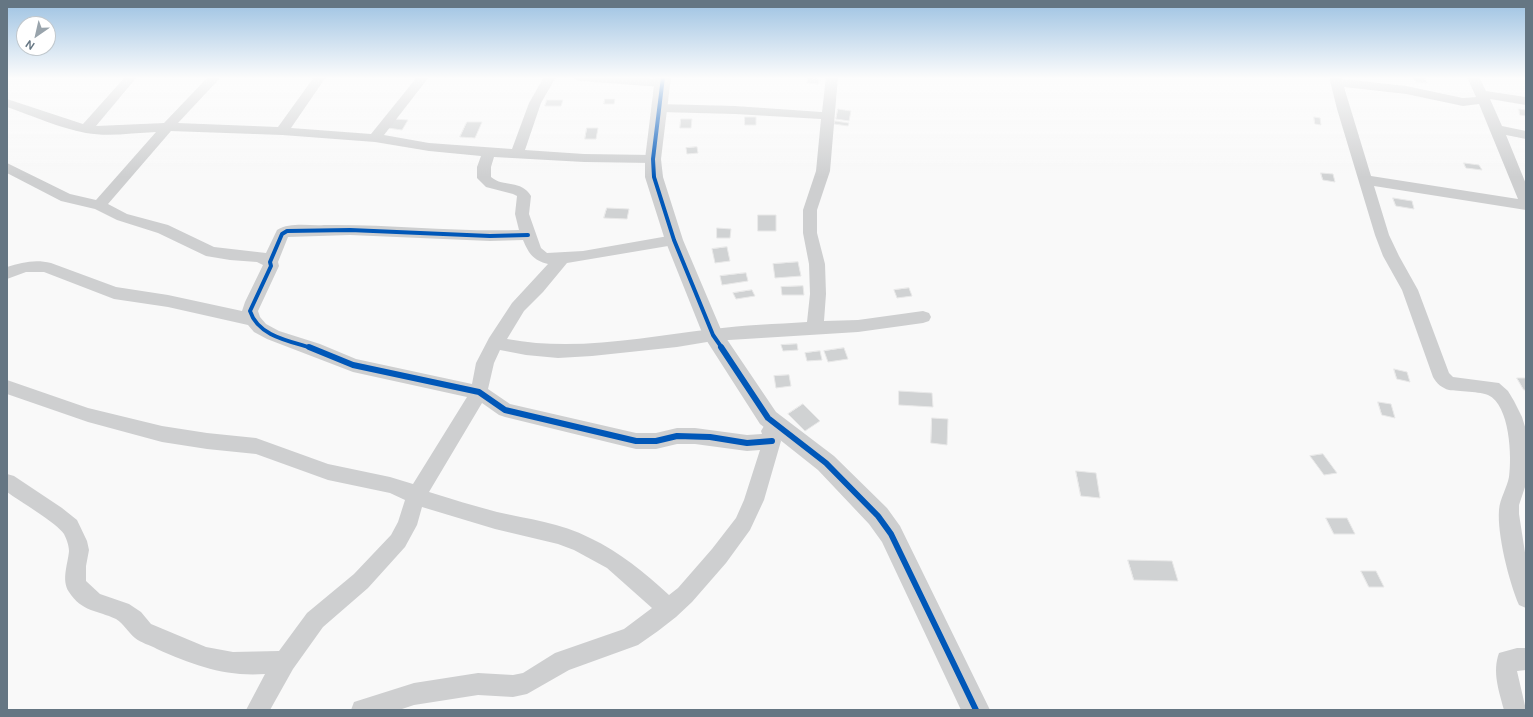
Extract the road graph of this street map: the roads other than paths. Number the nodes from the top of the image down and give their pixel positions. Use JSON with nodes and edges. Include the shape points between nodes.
{"nodes":[{"id":1,"x":28,"y":110,"type":"edge"},
{"id":2,"x":102,"y":110,"type":"edge"},
{"id":3,"x":183,"y":110,"type":"edge"},
{"id":4,"x":296,"y":110,"type":"edge"},
{"id":5,"x":397,"y":110,"type":"edge"},
{"id":6,"x":532,"y":110,"type":"edge"},
{"id":7,"x":660,"y":110,"type":"edge"},
{"id":8,"x":742,"y":110,"type":"edge"},
{"id":9,"x":829,"y":110,"type":"edge"},
{"id":10,"x":1345,"y":110,"type":"edge"},
{"id":11,"x":1474,"y":110,"type":"edge"},
{"id":12,"x":1488,"y":110,"type":"edge"},
{"id":13,"x":828,"y":116,"type":"junction"},
{"id":14,"x":1496,"y":126,"type":"junction"},
{"id":15,"x":167,"y":127,"type":"junction"},
{"id":16,"x":86,"y":129,"type":"junction"},
{"id":17,"x":282,"y":131,"type":"junction"},
{"id":18,"x":1526,"y":135,"type":"edge"},
{"id":19,"x":375,"y":138,"type":"junction"},
{"id":20,"x":489,"y":152,"type":"junction"},
{"id":21,"x":517,"y":154,"type":"junction"},
{"id":22,"x":653,"y":159,"type":"junction"},
{"id":23,"x":7,"y":167,"type":"edge"},
{"id":24,"x":1365,"y":180,"type":"junction"},
{"id":25,"x":110,"y":192,"type":"junction"},
{"id":26,"x":1526,"y":204,"type":"edge"},
{"id":27,"x":99,"y":206,"type":"junction"},
{"id":28,"x":114,"y":214,"type":"junction"},
{"id":29,"x":528,"y":235,"type":"junction"},
{"id":30,"x":674,"y":240,"type":"junction"},
{"id":31,"x":562,"y":258,"type":"junction"},
{"id":32,"x":270,"y":262,"type":"junction"},
{"id":33,"x":7,"y":273,"type":"edge"},
{"id":34,"x":923,"y":317,"type":"dead end"},
{"id":35,"x":253,"y":320,"type":"junction"},
{"id":36,"x":815,"y":328,"type":"junction"},
{"id":37,"x":713,"y":335,"type":"junction"},
{"id":38,"x":495,"y":344,"type":"junction"},
{"id":39,"x":7,"y":387,"type":"edge"},
{"id":40,"x":479,"y":392,"type":"junction"},
{"id":41,"x":770,"y":429,"type":"junction"},
{"id":42,"x":7,"y":482,"type":"edge"},
{"id":43,"x":416,"y":497,"type":"junction"},
{"id":44,"x":1526,"y":598,"type":"edge"},
{"id":45,"x":669,"y":610,"type":"junction"},
{"id":46,"x":1526,"y":659,"type":"edge"},
{"id":47,"x":285,"y":661,"type":"junction"},
{"id":48,"x":257,"y":710,"type":"edge"},
{"id":49,"x":362,"y":710,"type":"edge"},
{"id":50,"x":976,"y":710,"type":"edge"},
{"id":51,"x":1514,"y":710,"type":"edge"}],
"edges":[{"from":1,"to":16,"type":"street"},
{"from":2,"to":16,"type":"street"},
{"from":3,"to":15,"type":"street"},
{"from":4,"to":17,"type":"street"},
{"from":5,"to":19,"type":"street"},
{"from":6,"to":21,"type":"street"},
{"from":7,"to":22,"type":"street"},
{"from":8,"to":13,"type":"street"},
{"from":9,"to":13,"type":"street"},
{"from":10,"to":24,"type":"street"},
{"from":11,"to":14,"type":"street"},
{"from":12,"to":14,"type":"street"},
{"from":13,"to":36,"type":"street","via":[[823,171],[810,210],[810,233],[817,264]]},
{"from":14,"to":18,"type":"street"},
{"from":14,"to":26,"type":"street"},
{"from":15,"to":16,"type":"street"},
{"from":15,"to":17,"type":"street"},
{"from":15,"to":25,"type":"street"},
{"from":17,"to":19,"type":"street"},
{"from":19,"to":20,"type":"street","via":[[429,147]]},
{"from":20,"to":21,"type":"street"},
{"from":20,"to":29,"type":"street","via":[[484,167],[484,178],[491,184],[522,192],[522,214]]},
{"from":21,"to":22,"type":"street"},
{"from":22,"to":30,"type":"street","via":[[656,188]]},
{"from":23,"to":27,"type":"street","via":[[66,198]]},
{"from":24,"to":26,"type":"street"},
{"from":24,"to":44,"type":"street","via":[[1382,235],[1413,297],[1442,377],[1449,383],[1493,388],[1509,406],[1516,420],[1518,478],[1509,513],[1514,554]]},
{"from":25,"to":27,"type":"street"},
{"from":25,"to":28,"type":"street"},
{"from":27,"to":28,"type":"street"},
{"from":28,"to":32,"type":"street","via":[[163,229],[211,252],[260,257]]},
{"from":29,"to":31,"type":"street","via":[[535,251],[542,257]]},
{"from":29,"to":32,"type":"street","via":[[293,229],[282,234]]},
{"from":30,"to":31,"type":"street","via":[[607,253]]},
{"from":30,"to":37,"type":"street"},
{"from":31,"to":38,"type":"street","via":[[518,307]]},
{"from":32,"to":35,"type":"street","via":[[271,266],[250,311]]},
{"from":33,"to":35,"type":"street","via":[[37,265],[114,293],[168,301]]},
{"from":34,"to":36,"type":"street","via":[[858,326]]},
{"from":35,"to":40,"type":"street","via":[[260,328],[274,335],[353,365]]},
{"from":36,"to":37,"type":"street"},
{"from":37,"to":38,"type":"street","via":[[592,350],[552,350]]},
{"from":37,"to":41,"type":"street"},
{"from":38,"to":40,"type":"street","via":[[485,362]]},
{"from":39,"to":43,"type":"street","via":[[88,415],[162,434],[256,446],[328,472],[390,485],[408,491]]},
{"from":40,"to":41,"type":"street","via":[[505,410],[636,441],[695,436],[747,443]]},
{"from":40,"to":43,"type":"street"},
{"from":41,"to":45,"type":"street","via":[[754,500],[742,524],[719,556]]},
{"from":41,"to":50,"type":"street","via":[[826,463],[878,516],[891,534]]},
{"from":42,"to":47,"type":"street","via":[[70,526],[79,550],[76,585],[94,602],[122,611],[143,630],[206,658],[233,664]]},
{"from":43,"to":45,"type":"street","via":[[574,540],[594,549],[619,566]]},
{"from":43,"to":47,"type":"street","via":[[407,525],[398,541],[361,581],[315,620]]},
{"from":45,"to":49,"type":"street","via":[[630,637],[563,661],[527,683],[513,686],[478,684],[414,694]]},
{"from":46,"to":51,"type":"street","via":[[1507,661],[1506,671]]},
{"from":47,"to":48,"type":"street"}]}
